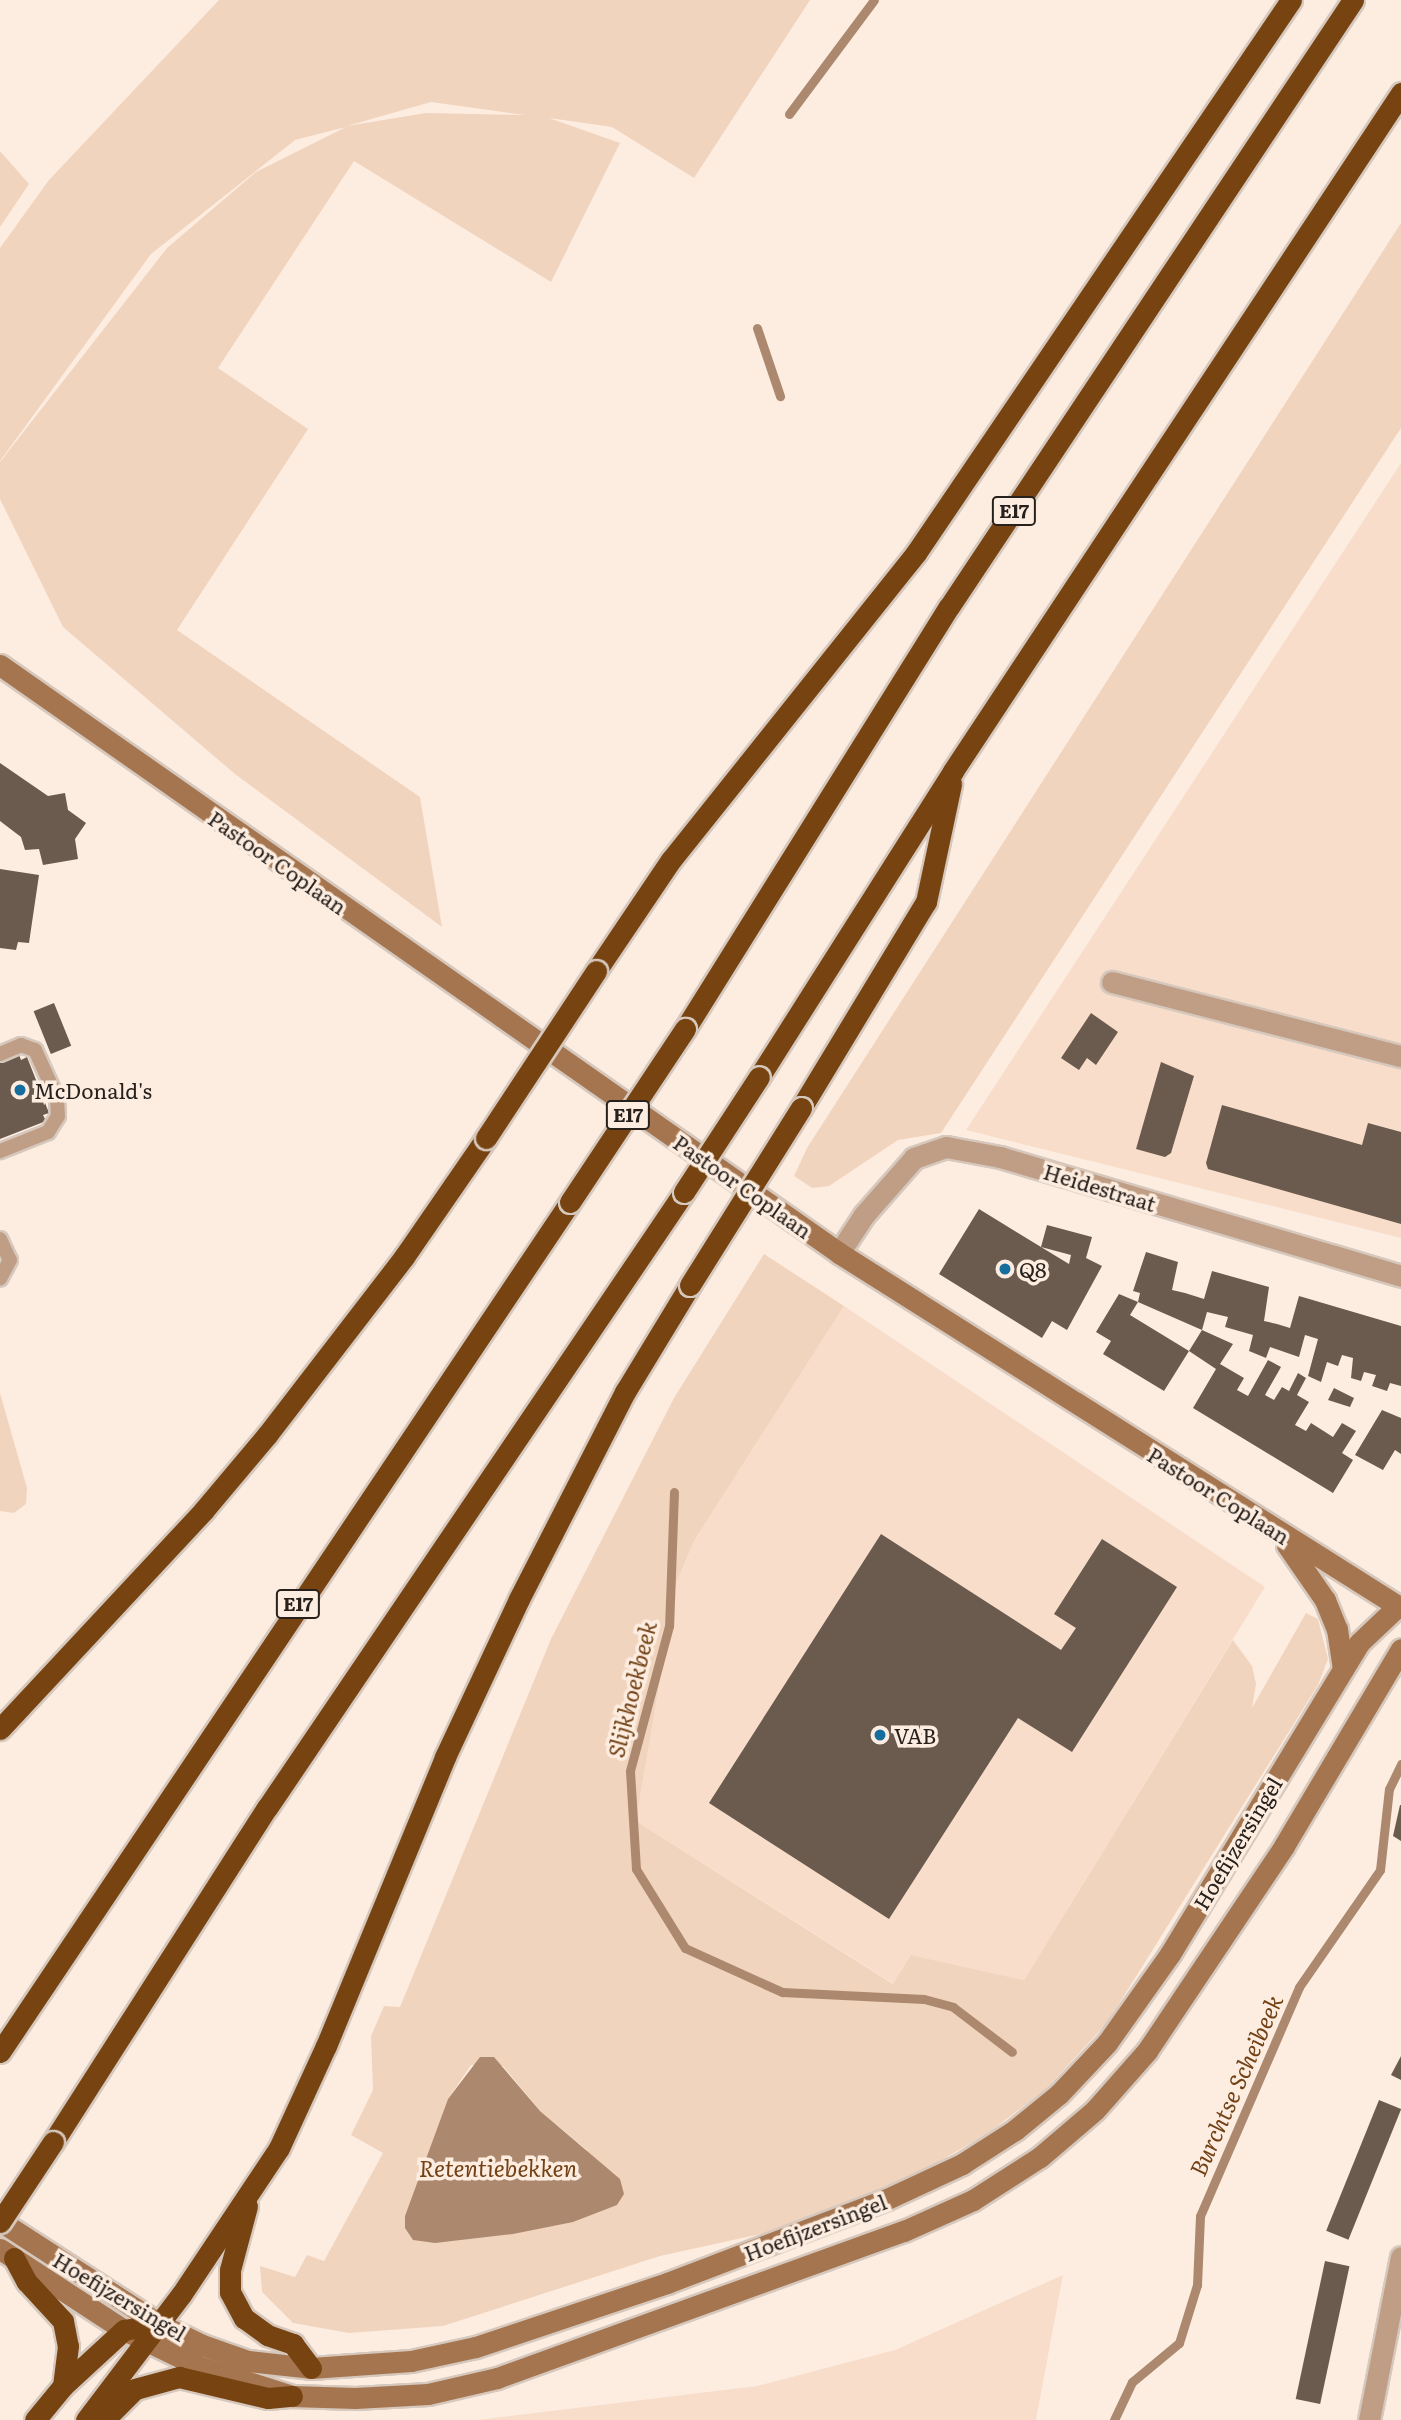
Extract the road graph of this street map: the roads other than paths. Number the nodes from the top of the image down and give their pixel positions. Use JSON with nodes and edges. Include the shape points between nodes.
{"nodes":[{"id":1,"x":1291,"y":0,"type":"edge"},
{"id":2,"x":1353,"y":0,"type":"edge"},
{"id":3,"x":1401,"y":93,"type":"edge"},
{"id":4,"x":0,"y":665,"type":"edge"},
{"id":5,"x":953,"y":771,"type":"junction"},
{"id":6,"x":1112,"y":982,"type":"dead end"},
{"id":7,"x":0,"y":1054,"type":"edge"},
{"id":8,"x":1401,"y":1056,"type":"edge"},
{"id":9,"x":0,"y":1151,"type":"edge"},
{"id":10,"x":0,"y":1240,"type":"edge"},
{"id":11,"x":839,"y":1253,"type":"junction"},
{"id":12,"x":1401,"y":1276,"type":"edge"},
{"id":13,"x":0,"y":1279,"type":"edge"},
{"id":14,"x":1271,"y":1528,"type":"junction"},
{"id":15,"x":1400,"y":1607,"type":"edge"},
{"id":16,"x":1401,"y":1649,"type":"edge"},
{"id":17,"x":1343,"y":1669,"type":"junction"},
{"id":18,"x":0,"y":1729,"type":"edge"},
{"id":19,"x":0,"y":2052,"type":"edge"},
{"id":20,"x":252,"y":2188,"type":"junction"},
{"id":21,"x":0,"y":2222,"type":"edge"},
{"id":22,"x":7,"y":2253,"type":"edge"},
{"id":23,"x":1401,"y":2256,"type":"edge"},
{"id":24,"x":124,"y":2330,"type":"junction"},
{"id":25,"x":153,"y":2332,"type":"junction"},
{"id":26,"x":311,"y":2368,"type":"junction"},
{"id":27,"x":64,"y":2386,"type":"junction"},
{"id":28,"x":292,"y":2396,"type":"junction"},
{"id":29,"x":35,"y":2420,"type":"edge"},
{"id":30,"x":86,"y":2420,"type":"edge"},
{"id":31,"x":104,"y":2420,"type":"edge"},
{"id":32,"x":1369,"y":2420,"type":"edge"}],
"edges":[{"from":1,"to":18,"type":"highway","bridge":true,"via":[[916,553],[671,860],[404,1257],[204,1510]]},
{"from":2,"to":19,"type":"highway","number":"E17","bridge":true,"via":[[949,607],[685,1029]]},
{"from":3,"to":5,"type":"highway"},
{"from":4,"to":11,"type":"street","name":"Pastoor Coplaan"},
{"from":5,"to":20,"type":"highway","bridge":true,"via":[[926,902],[625,1392],[444,1756],[326,2046],[279,2148]]},
{"from":5,"to":21,"type":"highway","bridge":true,"via":[[644,1255],[267,1808]]},
{"from":6,"to":8,"type":"street"},
{"from":7,"to":9,"type":"lane","via":[[21,1045],[35,1050],[57,1098],[58,1116],[48,1132]]},
{"from":10,"to":13,"type":"lane","via":[[10,1260]]},
{"from":11,"to":12,"type":"street","name":"Heidestraat","via":[[864,1215],[915,1158],[946,1147],[999,1157]]},
{"from":11,"to":14,"type":"street","name":"Pastoor Coplaan"},
{"from":14,"to":15,"type":"street","name":"Pastoor Coplaan"},
{"from":14,"to":17,"type":"street","via":[[1299,1558],[1325,1600],[1337,1629]]},
{"from":15,"to":17,"type":"street","name":"Hoefijzersingel","via":[[1359,1643]]},
{"from":16,"to":28,"type":"street","name":"Hoefijzersingel","via":[[1202,1974],[1147,2051],[1095,2110],[1040,2157],[973,2200],[904,2231],[497,2378],[428,2394]]},
{"from":17,"to":26,"type":"street","name":"Hoefijzersingel","via":[[1170,1954],[1107,2043],[1059,2094],[1015,2130],[962,2164],[887,2199],[557,2323],[411,2361]]},
{"from":20,"to":25,"type":"highway"},
{"from":20,"to":26,"type":"highway","via":[[232,2260],[230,2292],[244,2318],[267,2335],[293,2344]]},
{"from":21,"to":25,"type":"street","name":"Hoefijzersingel"},
{"from":22,"to":24,"type":"street","name":"Hoefijzersingel"},
{"from":22,"to":27,"type":"highway","via":[[62,2321],[68,2346]]},
{"from":23,"to":32,"type":"street"},
{"from":24,"to":25,"type":"highway"},
{"from":24,"to":27,"type":"highway"},
{"from":25,"to":26,"type":"street","name":"Hoefijzersingel","via":[[248,2361]]},
{"from":25,"to":28,"type":"street","name":"Hoefijzersingel","via":[[240,2382]]},
{"from":25,"to":30,"type":"highway"},
{"from":27,"to":29,"type":"highway"},
{"from":28,"to":31,"type":"highway","via":[[268,2398],[179,2377],[135,2389]]}]}
